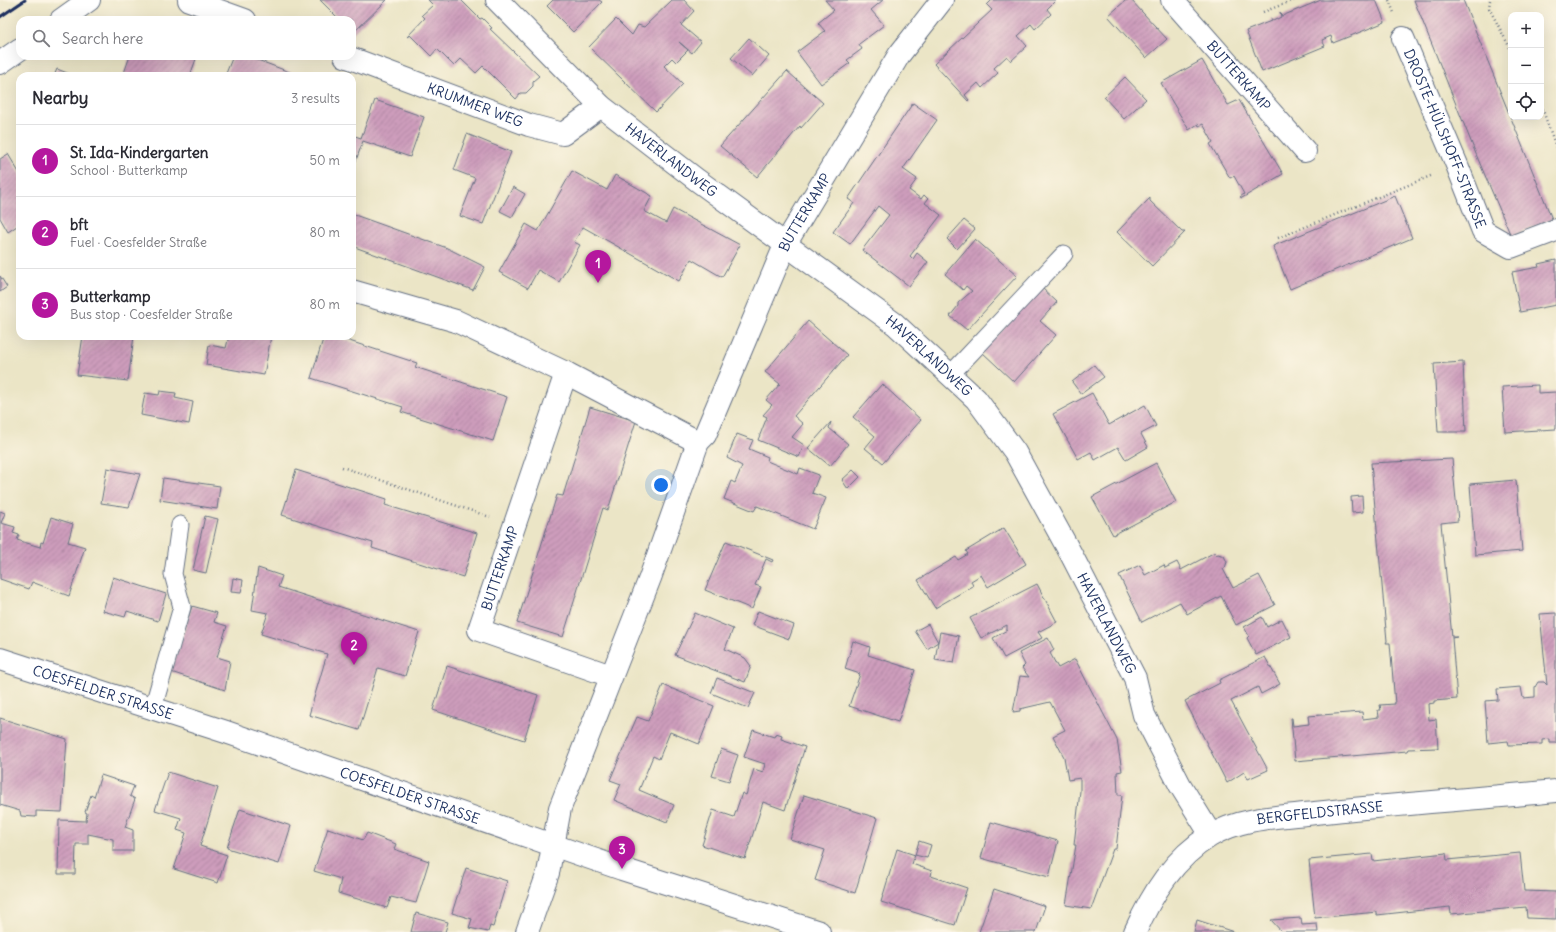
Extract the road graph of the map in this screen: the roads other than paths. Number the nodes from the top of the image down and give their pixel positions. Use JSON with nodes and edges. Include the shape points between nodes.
{"nodes":[{"id":1,"x":89,"y":0,"type":"edge"},
{"id":2,"x":189,"y":0,"type":"edge"},
{"id":3,"x":497,"y":0,"type":"edge"},
{"id":4,"x":942,"y":0,"type":"edge"},
{"id":5,"x":1172,"y":0,"type":"edge"},
{"id":6,"x":67,"y":16,"type":"edge"},
{"id":7,"x":234,"y":16,"type":"edge"},
{"id":8,"x":1403,"y":38,"type":"dead end"},
{"id":9,"x":16,"y":52,"type":"edge"},
{"id":10,"x":356,"y":60,"type":"edge"},
{"id":11,"x":0,"y":63,"type":"edge"},
{"id":12,"x":601,"y":106,"type":"junction"},
{"id":13,"x":1305,"y":152,"type":"dead end"},
{"id":14,"x":1556,"y":230,"type":"edge"},
{"id":15,"x":786,"y":243,"type":"junction"},
{"id":16,"x":1064,"y":254,"type":"dead end"},
{"id":17,"x":356,"y":292,"type":"edge"},
{"id":18,"x":566,"y":372,"type":"junction"},
{"id":19,"x":950,"y":375,"type":"junction"},
{"id":20,"x":698,"y":442,"type":"junction"},
{"id":21,"x":180,"y":525,"type":"dead end"},
{"id":22,"x":0,"y":659,"type":"edge"},
{"id":23,"x":612,"y":676,"type":"junction"},
{"id":24,"x":153,"y":708,"type":"junction"},
{"id":25,"x":1556,"y":791,"type":"edge"},
{"id":26,"x":1211,"y":835,"type":"junction"},
{"id":27,"x":553,"y":844,"type":"junction"},
{"id":28,"x":778,"y":926,"type":"edge"},
{"id":29,"x":527,"y":932,"type":"edge"},
{"id":30,"x":819,"y":932,"type":"edge"},
{"id":31,"x":1135,"y":932,"type":"edge"}],
"edges":[{"from":1,"to":6,"type":"street"},
{"from":2,"to":7,"type":"street"},
{"from":3,"to":12,"type":"street","name":"HAVERLANDWEG"},
{"from":4,"to":15,"type":"street","name":"BUTTERKAMP","via":[[899,54]]},
{"from":5,"to":13,"type":"street","name":"BUTTERKAMP"},
{"from":8,"to":14,"type":"street","name":"DROSTE-HÜLSHOFF-STRASSE","via":[[1483,231],[1511,247]]},
{"from":9,"to":11,"type":"street"},
{"from":10,"to":12,"type":"street","name":"KRUMMER WEG","via":[[529,125],[563,134]]},
{"from":12,"to":15,"type":"street","name":"HAVERLANDWEG","via":[[697,180]]},
{"from":15,"to":19,"type":"street","name":"HAVERLANDWEG","via":[[895,324]]},
{"from":15,"to":20,"type":"street","name":"BUTTERKAMP","via":[[705,435]]},
{"from":16,"to":19,"type":"lane"},
{"from":17,"to":18,"type":"street","via":[[456,321]]},
{"from":18,"to":20,"type":"street"},
{"from":18,"to":23,"type":"street","name":"BUTTERKAMP","via":[[478,630]]},
{"from":19,"to":26,"type":"street","name":"HAVERLANDWEG","via":[[976,399],[1015,452],[1135,678],[1144,715]]},
{"from":20,"to":23,"type":"street","name":"BUTTERKAMP"},
{"from":21,"to":24,"type":"lane","via":[[173,574],[182,607]]},
{"from":22,"to":24,"type":"street","name":"COESFELDER STRASSE"},
{"from":23,"to":27,"type":"street","name":"BUTTERKAMP","via":[[560,808]]},
{"from":24,"to":27,"type":"street","name":"COESFELDER STRASSE"},
{"from":25,"to":26,"type":"street","name":"BERGFELDSTRASSE","via":[[1366,807],[1250,821]]},
{"from":26,"to":31,"type":"street","name":"BERGFELDSTRASSE","via":[[1178,862],[1148,904]]},
{"from":27,"to":28,"type":"street","name":"COESFELDER STRASSE"},
{"from":27,"to":29,"type":"street","name":"BUTTERKAMP","via":[[548,873]]},
{"from":28,"to":30,"type":"street","name":"COESFELDER STRASSE"}]}
